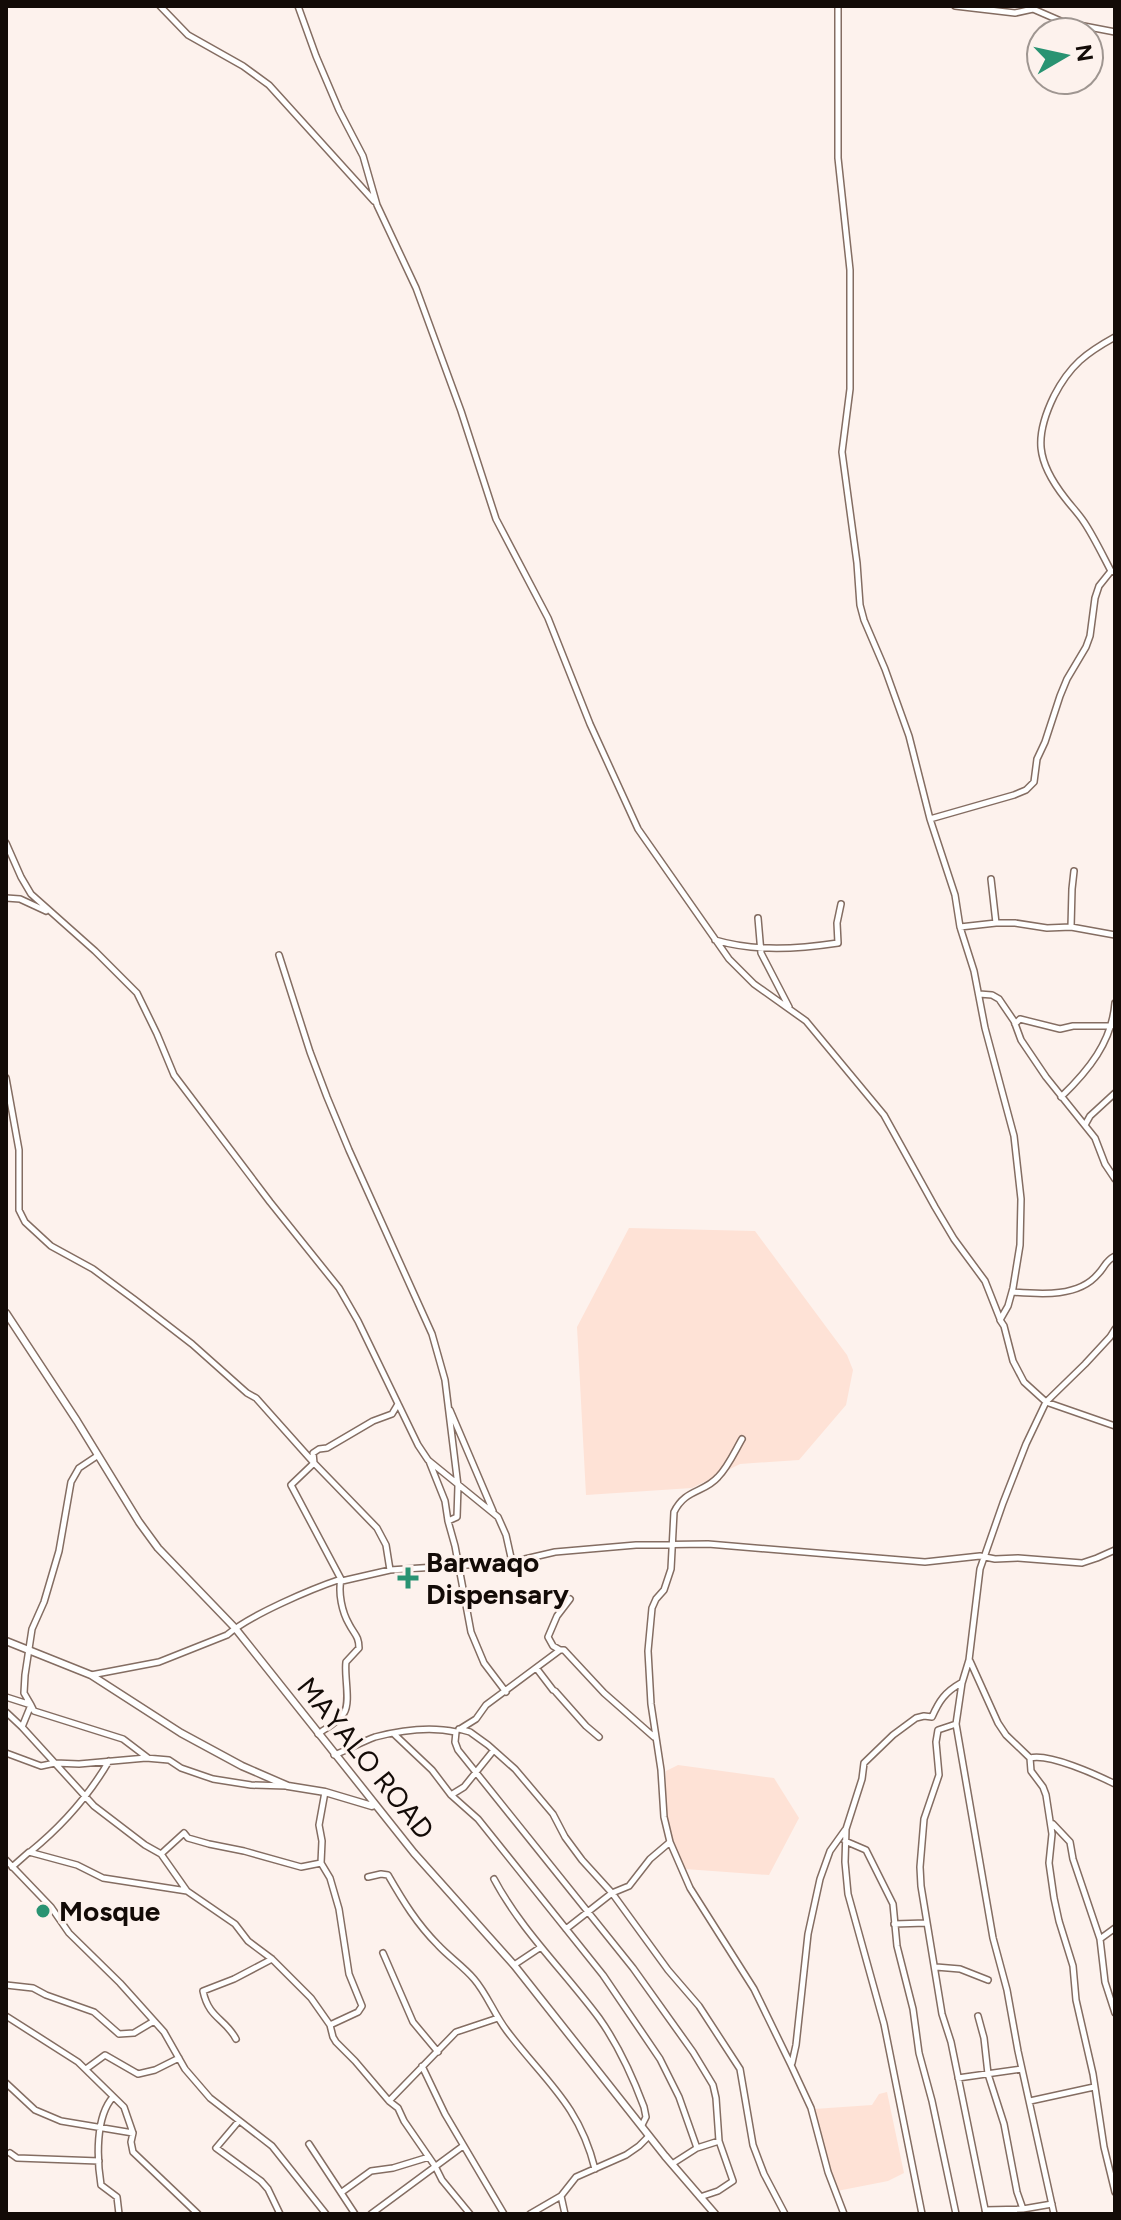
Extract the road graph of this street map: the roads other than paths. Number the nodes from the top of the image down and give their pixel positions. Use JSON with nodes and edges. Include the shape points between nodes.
{"nodes":[{"id":1,"x":160,"y":6,"type":"edge"},
{"id":2,"x":298,"y":6,"type":"edge"},
{"id":3,"x":838,"y":6,"type":"edge"},
{"id":4,"x":955,"y":6,"type":"edge"},
{"id":5,"x":1115,"y":32,"type":"edge"},
{"id":6,"x":377,"y":205,"type":"junction"},
{"id":7,"x":1115,"y":337,"type":"edge"},
{"id":8,"x":1113,"y":572,"type":"edge"},
{"id":9,"x":930,"y":819,"type":"junction"},
{"id":10,"x":6,"y":843,"type":"edge"},
{"id":11,"x":1074,"y":871,"type":"dead end"},
{"id":12,"x":991,"y":879,"type":"dead end"},
{"id":13,"x":6,"y":898,"type":"edge"},
{"id":14,"x":841,"y":904,"type":"dead end"},
{"id":15,"x":58,"y":917,"type":"junction"},
{"id":16,"x":758,"y":918,"type":"dead end"},
{"id":17,"x":996,"y":923,"type":"junction"},
{"id":18,"x":960,"y":927,"type":"junction"},
{"id":19,"x":1071,"y":927,"type":"junction"},
{"id":20,"x":1115,"y":935,"type":"edge"},
{"id":21,"x":714,"y":940,"type":"junction"},
{"id":22,"x":760,"y":947,"type":"junction"},
{"id":23,"x":279,"y":955,"type":"dead end"},
{"id":24,"x":979,"y":994,"type":"junction"},
{"id":25,"x":1115,"y":1003,"type":"edge"},
{"id":26,"x":790,"y":1008,"type":"junction"},
{"id":27,"x":1015,"y":1024,"type":"junction"},
{"id":28,"x":1111,"y":1026,"type":"junction"},
{"id":29,"x":6,"y":1078,"type":"edge"},
{"id":30,"x":1115,"y":1093,"type":"edge"},
{"id":31,"x":1061,"y":1097,"type":"junction"},
{"id":32,"x":1085,"y":1125,"type":"junction"},
{"id":33,"x":1115,"y":1179,"type":"edge"},
{"id":34,"x":1115,"y":1256,"type":"edge"},
{"id":35,"x":1012,"y":1292,"type":"junction"},
{"id":36,"x":6,"y":1313,"type":"edge"},
{"id":37,"x":1000,"y":1320,"type":"junction"},
{"id":38,"x":1115,"y":1329,"type":"edge"},
{"id":39,"x":1046,"y":1402,"type":"junction"},
{"id":40,"x":398,"y":1404,"type":"junction"},
{"id":41,"x":448,"y":1405,"type":"junction"},
{"id":42,"x":1115,"y":1426,"type":"edge"},
{"id":43,"x":742,"y":1439,"type":"dead end"},
{"id":44,"x":97,"y":1456,"type":"junction"},
{"id":45,"x":428,"y":1460,"type":"junction"},
{"id":46,"x":314,"y":1463,"type":"junction"},
{"id":47,"x":458,"y":1486,"type":"junction"},
{"id":48,"x":493,"y":1512,"type":"junction"},
{"id":49,"x":448,"y":1521,"type":"junction"},
{"id":50,"x":674,"y":1544,"type":"junction"},
{"id":51,"x":1115,"y":1550,"type":"edge"},
{"id":52,"x":985,"y":1558,"type":"junction"},
{"id":53,"x":512,"y":1562,"type":"junction"},
{"id":54,"x":459,"y":1565,"type":"junction"},
{"id":55,"x":390,"y":1570,"type":"junction"},
{"id":56,"x":341,"y":1579,"type":"junction"},
{"id":57,"x":570,"y":1599,"type":"dead end"},
{"id":58,"x":235,"y":1628,"type":"junction"},
{"id":59,"x":6,"y":1641,"type":"edge"},
{"id":60,"x":28,"y":1650,"type":"junction"},
{"id":61,"x":560,"y":1650,"type":"junction"},
{"id":62,"x":969,"y":1660,"type":"junction"},
{"id":63,"x":537,"y":1669,"type":"junction"},
{"id":64,"x":91,"y":1675,"type":"junction"},
{"id":65,"x":962,"y":1683,"type":"junction"},
{"id":66,"x":506,"y":1692,"type":"junction"},
{"id":67,"x":6,"y":1697,"type":"edge"},
{"id":68,"x":31,"y":1705,"type":"junction"},
{"id":69,"x":6,"y":1712,"type":"edge"},
{"id":70,"x":932,"y":1717,"type":"junction"},
{"id":71,"x":956,"y":1724,"type":"junction"},
{"id":72,"x":22,"y":1727,"type":"junction"},
{"id":73,"x":938,"y":1730,"type":"junction"},
{"id":74,"x":458,"y":1731,"type":"junction"},
{"id":75,"x":318,"y":1734,"type":"junction"},
{"id":76,"x":394,"y":1734,"type":"junction"},
{"id":77,"x":599,"y":1737,"type":"dead end"},
{"id":78,"x":655,"y":1737,"type":"junction"},
{"id":79,"x":493,"y":1751,"type":"junction"},
{"id":80,"x":6,"y":1753,"type":"edge"},
{"id":81,"x":334,"y":1755,"type":"junction"},
{"id":82,"x":149,"y":1758,"type":"junction"},
{"id":83,"x":1030,"y":1758,"type":"junction"},
{"id":84,"x":109,"y":1761,"type":"junction"},
{"id":85,"x":55,"y":1763,"type":"junction"},
{"id":86,"x":477,"y":1773,"type":"junction"},
{"id":87,"x":1115,"y":1784,"type":"edge"},
{"id":88,"x":288,"y":1786,"type":"junction"},
{"id":89,"x":325,"y":1792,"type":"junction"},
{"id":90,"x":451,"y":1795,"type":"junction"},
{"id":91,"x":86,"y":1797,"type":"junction"},
{"id":92,"x":376,"y":1805,"type":"junction"},
{"id":93,"x":1051,"y":1822,"type":"junction"},
{"id":94,"x":846,"y":1829,"type":"junction"},
{"id":95,"x":845,"y":1841,"type":"junction"},
{"id":96,"x":670,"y":1842,"type":"junction"},
{"id":97,"x":29,"y":1852,"type":"junction"},
{"id":98,"x":161,"y":1854,"type":"junction"},
{"id":99,"x":6,"y":1860,"type":"edge"},
{"id":100,"x":321,"y":1863,"type":"junction"},
{"id":101,"x":12,"y":1867,"type":"junction"},
{"id":102,"x":368,"y":1877,"type":"dead end"},
{"id":103,"x":494,"y":1879,"type":"dead end"},
{"id":104,"x":187,"y":1891,"type":"junction"},
{"id":105,"x":612,"y":1893,"type":"junction"},
{"id":106,"x":588,"y":1912,"type":"junction"},
{"id":107,"x":926,"y":1923,"type":"junction"},
{"id":108,"x":894,"y":1924,"type":"junction"},
{"id":109,"x":1115,"y":1928,"type":"edge"},
{"id":110,"x":566,"y":1929,"type":"junction"},
{"id":111,"x":1100,"y":1939,"type":"junction"},
{"id":112,"x":541,"y":1947,"type":"junction"},
{"id":113,"x":383,"y":1953,"type":"dead end"},
{"id":114,"x":272,"y":1959,"type":"junction"},
{"id":115,"x":514,"y":1965,"type":"junction"},
{"id":116,"x":936,"y":1967,"type":"junction"},
{"id":117,"x":988,"y":1980,"type":"dead end"},
{"id":118,"x":6,"y":1985,"type":"edge"},
{"id":119,"x":1115,"y":2013,"type":"edge"},
{"id":120,"x":6,"y":2016,"type":"edge"},
{"id":121,"x":978,"y":2016,"type":"dead end"},
{"id":122,"x":498,"y":2018,"type":"junction"},
{"id":123,"x":154,"y":2021,"type":"junction"},
{"id":124,"x":330,"y":2025,"type":"junction"},
{"id":125,"x":236,"y":2039,"type":"dead end"},
{"id":126,"x":438,"y":2052,"type":"junction"},
{"id":127,"x":179,"y":2058,"type":"junction"},
{"id":128,"x":791,"y":2065,"type":"junction"},
{"id":129,"x":422,"y":2066,"type":"junction"},
{"id":130,"x":86,"y":2069,"type":"junction"},
{"id":131,"x":1022,"y":2069,"type":"junction"},
{"id":132,"x":988,"y":2074,"type":"junction"},
{"id":133,"x":958,"y":2078,"type":"junction"},
{"id":134,"x":6,"y":2083,"type":"edge"},
{"id":135,"x":1094,"y":2087,"type":"junction"},
{"id":136,"x":113,"y":2097,"type":"junction"},
{"id":137,"x":389,"y":2101,"type":"junction"},
{"id":138,"x":1030,"y":2101,"type":"junction"},
{"id":139,"x":238,"y":2122,"type":"junction"},
{"id":140,"x":642,"y":2125,"type":"junction"},
{"id":141,"x":100,"y":2127,"type":"junction"},
{"id":142,"x":133,"y":2133,"type":"junction"},
{"id":143,"x":649,"y":2136,"type":"junction"},
{"id":144,"x":719,"y":2141,"type":"junction"},
{"id":145,"x":309,"y":2144,"type":"dead end"},
{"id":146,"x":464,"y":2146,"type":"junction"},
{"id":147,"x":697,"y":2148,"type":"junction"},
{"id":148,"x":10,"y":2153,"type":"dead end"},
{"id":149,"x":429,"y":2157,"type":"junction"},
{"id":150,"x":99,"y":2161,"type":"junction"},
{"id":151,"x":672,"y":2164,"type":"junction"},
{"id":152,"x":435,"y":2166,"type":"junction"},
{"id":153,"x":595,"y":2169,"type":"junction"},
{"id":154,"x":342,"y":2192,"type":"junction"},
{"id":155,"x":1115,"y":2192,"type":"edge"},
{"id":156,"x":561,"y":2196,"type":"junction"},
{"id":157,"x":700,"y":2197,"type":"junction"},
{"id":158,"x":1052,"y":2204,"type":"junction"},
{"id":159,"x":1023,"y":2209,"type":"junction"},
{"id":160,"x":986,"y":2212,"type":"edge"},
{"id":161,"x":119,"y":2214,"type":"edge"},
{"id":162,"x":198,"y":2214,"type":"edge"},
{"id":163,"x":280,"y":2214,"type":"edge"},
{"id":164,"x":326,"y":2214,"type":"edge"},
{"id":165,"x":355,"y":2214,"type":"edge"},
{"id":166,"x":371,"y":2214,"type":"edge"},
{"id":167,"x":470,"y":2214,"type":"edge"},
{"id":168,"x":504,"y":2214,"type":"edge"},
{"id":169,"x":530,"y":2214,"type":"edge"},
{"id":170,"x":565,"y":2214,"type":"edge"},
{"id":171,"x":715,"y":2214,"type":"edge"},
{"id":172,"x":785,"y":2214,"type":"edge"},
{"id":173,"x":844,"y":2214,"type":"edge"},
{"id":174,"x":922,"y":2214,"type":"edge"},
{"id":175,"x":956,"y":2214,"type":"edge"},
{"id":176,"x":1054,"y":2214,"type":"edge"}],
"edges":[{"from":1,"to":6,"type":"street","via":[[188,35],[269,85]]},
{"from":2,"to":6,"type":"street","via":[[363,156]]},
{"from":3,"to":9,"type":"street","via":[[838,158],[850,279],[850,389],[842,452],[864,620],[909,736]]},
{"from":4,"to":5,"type":"street","via":[[1015,13],[1033,9],[1063,22]]},
{"from":6,"to":21,"type":"street","via":[[416,288],[496,519],[548,618],[618,788],[645,841]]},
{"from":7,"to":8,"type":"street","via":[[1066,374],[1039,439],[1055,483]]},
{"from":8,"to":9,"type":"street","via":[[1099,586],[1090,636],[1060,696],[1034,782],[1014,795]]},
{"from":9,"to":18,"type":"street"},
{"from":10,"to":15,"type":"street","via":[[31,894]]},
{"from":11,"to":19,"type":"street"},
{"from":12,"to":17,"type":"street"},
{"from":13,"to":15,"type":"street"},
{"from":14,"to":22,"type":"street","via":[[838,943]]},
{"from":15,"to":40,"type":"street","via":[[137,993],[174,1075],[339,1288]]},
{"from":16,"to":22,"type":"street"},
{"from":17,"to":18,"type":"street"},
{"from":17,"to":19,"type":"street"},
{"from":18,"to":24,"type":"street"},
{"from":19,"to":20,"type":"street"},
{"from":21,"to":22,"type":"street"},
{"from":21,"to":26,"type":"street","via":[[739,971]]},
{"from":22,"to":26,"type":"street"},
{"from":23,"to":41,"type":"street","via":[[338,1123],[432,1334]]},
{"from":24,"to":27,"type":"street","via":[[999,999]]},
{"from":24,"to":35,"type":"street","via":[[1016,1150],[1020,1245]]},
{"from":25,"to":28,"type":"street"},
{"from":26,"to":37,"type":"street","via":[[884,1115],[954,1239],[985,1281]]},
{"from":27,"to":28,"type":"street","via":[[1020,1019],[1060,1029]]},
{"from":27,"to":31,"type":"street"},
{"from":28,"to":31,"type":"street","via":[[1094,1060]]},
{"from":29,"to":46,"type":"street","via":[[19,1150],[19,1210],[25,1222],[51,1246],[93,1269],[192,1344],[256,1398]]},
{"from":30,"to":32,"type":"street"},
{"from":31,"to":32,"type":"street"},
{"from":32,"to":33,"type":"street"},
{"from":34,"to":35,"type":"street","via":[[1097,1275],[1069,1291]]},
{"from":35,"to":37,"type":"street"},
{"from":36,"to":44,"type":"street","name":"MAYALO ROAD"},
{"from":37,"to":39,"type":"street","via":[[1024,1382]]},
{"from":38,"to":39,"type":"street"},
{"from":39,"to":42,"type":"street"},
{"from":39,"to":52,"type":"street"},
{"from":40,"to":45,"type":"street"},
{"from":40,"to":46,"type":"street","via":[[392,1414],[313,1453]]},
{"from":41,"to":47,"type":"street"},
{"from":41,"to":48,"type":"street"},
{"from":43,"to":50,"type":"street","via":[[718,1478],[677,1505]]},
{"from":44,"to":58,"type":"street","name":"MAYALO ROAD","via":[[158,1548]]},
{"from":44,"to":60,"type":"street","via":[[79,1468],[71,1482],[59,1551]]},
{"from":45,"to":47,"type":"street"},
{"from":45,"to":49,"type":"street"},
{"from":46,"to":55,"type":"street","via":[[382,1535]]},
{"from":46,"to":56,"type":"street","via":[[291,1485]]},
{"from":47,"to":48,"type":"street"},
{"from":47,"to":49,"type":"street","via":[[457,1517]]},
{"from":48,"to":53,"type":"street"},
{"from":49,"to":54,"type":"street"},
{"from":50,"to":52,"type":"street","via":[[925,1562]]},
{"from":50,"to":53,"type":"street","via":[[588,1548]]},
{"from":50,"to":78,"type":"street","via":[[649,1632]]},
{"from":51,"to":52,"type":"street","via":[[1082,1563]]},
{"from":52,"to":62,"type":"street"},
{"from":53,"to":54,"type":"street"},
{"from":54,"to":55,"type":"street"},
{"from":54,"to":66,"type":"street","via":[[471,1632],[484,1663]]},
{"from":55,"to":56,"type":"street"},
{"from":56,"to":58,"type":"street"},
{"from":56,"to":75,"type":"street","via":[[344,1612],[359,1648],[346,1662],[345,1712]]},
{"from":57,"to":61,"type":"street","via":[[548,1637]]},
{"from":58,"to":64,"type":"street","via":[[159,1662]]},
{"from":58,"to":75,"type":"street","name":"MAYALO ROAD"},
{"from":59,"to":60,"type":"street"},
{"from":60,"to":64,"type":"street"},
{"from":60,"to":68,"type":"street","via":[[24,1693]]},
{"from":61,"to":63,"type":"street"},
{"from":61,"to":78,"type":"street"},
{"from":62,"to":65,"type":"street"},
{"from":62,"to":83,"type":"street","via":[[998,1723]]},
{"from":63,"to":66,"type":"street"},
{"from":63,"to":77,"type":"street"},
{"from":64,"to":88,"type":"street","via":[[209,1750]]},
{"from":65,"to":70,"type":"street","via":[[948,1690]]},
{"from":65,"to":71,"type":"street"},
{"from":66,"to":74,"type":"street"},
{"from":67,"to":68,"type":"street"},
{"from":68,"to":72,"type":"street"},
{"from":68,"to":82,"type":"street","via":[[34,1711],[123,1739]]},
{"from":69,"to":72,"type":"street"},
{"from":70,"to":73,"type":"street"},
{"from":70,"to":94,"type":"street","via":[[916,1718],[864,1763]]},
{"from":71,"to":73,"type":"street"},
{"from":71,"to":131,"type":"street"},
{"from":72,"to":85,"type":"street"},
{"from":73,"to":107,"type":"street","via":[[939,1775],[921,1846]]},
{"from":74,"to":76,"type":"street","via":[[421,1728]]},
{"from":74,"to":79,"type":"street","via":[[470,1732]]},
{"from":74,"to":86,"type":"street","via":[[458,1750]]},
{"from":75,"to":81,"type":"street","name":"MAYALO ROAD"},
{"from":76,"to":81,"type":"street"},
{"from":76,"to":90,"type":"street"},
{"from":78,"to":96,"type":"street"},
{"from":79,"to":86,"type":"street"},
{"from":79,"to":105,"type":"street","via":[[553,1814],[582,1860]]},
{"from":80,"to":85,"type":"street","via":[[41,1766]]},
{"from":81,"to":92,"type":"street","name":"MAYALO ROAD"},
{"from":82,"to":84,"type":"street"},
{"from":82,"to":88,"type":"street","via":[[169,1760],[213,1779]]},
{"from":83,"to":87,"type":"street","via":[[1040,1756]]},
{"from":83,"to":93,"type":"street"},
{"from":84,"to":85,"type":"street"},
{"from":84,"to":91,"type":"street"},
{"from":85,"to":91,"type":"street"},
{"from":86,"to":90,"type":"street"},
{"from":86,"to":106,"type":"street"},
{"from":88,"to":89,"type":"street"},
{"from":89,"to":92,"type":"street"},
{"from":89,"to":100,"type":"street","via":[[319,1825]]},
{"from":90,"to":110,"type":"street","via":[[478,1819]]},
{"from":91,"to":97,"type":"street"},
{"from":91,"to":98,"type":"street"},
{"from":92,"to":115,"type":"street","name":"MAYALO ROAD"},
{"from":93,"to":111,"type":"street","via":[[1070,1842]]},
{"from":93,"to":135,"type":"street","via":[[1054,1898],[1073,1966]]},
{"from":94,"to":95,"type":"street"},
{"from":94,"to":128,"type":"street","via":[[830,1851],[820,1879]]},
{"from":95,"to":108,"type":"street","via":[[868,1853],[890,1893]]},
{"from":95,"to":174,"type":"street","via":[[848,1894],[884,2024]]},
{"from":96,"to":105,"type":"street","via":[[629,1886]]},
{"from":96,"to":128,"type":"street","via":[[690,1888],[754,1989]]},
{"from":97,"to":101,"type":"street"},
{"from":97,"to":104,"type":"street","via":[[103,1878]]},
{"from":98,"to":100,"type":"street","via":[[184,1833],[301,1867]]},
{"from":98,"to":104,"type":"street"},
{"from":99,"to":101,"type":"street"},
{"from":100,"to":124,"type":"street","via":[[339,1909],[349,1974],[362,2006]]},
{"from":101,"to":123,"type":"street"},
{"from":102,"to":122,"type":"street","via":[[388,1875],[414,1919],[475,1980]]},
{"from":103,"to":112,"type":"street"},
{"from":104,"to":114,"type":"street","via":[[235,1924]]},
{"from":105,"to":106,"type":"street"},
{"from":105,"to":172,"type":"street","via":[[740,2069],[753,2145]]},
{"from":106,"to":110,"type":"street"},
{"from":106,"to":144,"type":"street","via":[[662,2007],[713,2085]]},
{"from":107,"to":108,"type":"street"},
{"from":107,"to":116,"type":"street"},
{"from":108,"to":175,"type":"street"},
{"from":109,"to":111,"type":"street"},
{"from":110,"to":147,"type":"street","via":[[660,2059]]},
{"from":111,"to":119,"type":"street"},
{"from":112,"to":115,"type":"street"},
{"from":112,"to":140,"type":"street","via":[[620,2049],[644,2107]]},
{"from":113,"to":126,"type":"street","via":[[413,2022]]},
{"from":114,"to":124,"type":"street"},
{"from":114,"to":125,"type":"street","via":[[202,1992],[212,2014]]},
{"from":115,"to":140,"type":"street","name":"MAYALO ROAD"},
{"from":116,"to":117,"type":"street"},
{"from":116,"to":133,"type":"street"},
{"from":118,"to":123,"type":"street","via":[[33,1988],[94,2012],[119,2034],[134,2033]]},
{"from":120,"to":130,"type":"street"},
{"from":121,"to":132,"type":"street"},
{"from":122,"to":126,"type":"street","via":[[456,2032]]},
{"from":122,"to":153,"type":"street","via":[[573,2111]]},
{"from":123,"to":127,"type":"street"},
{"from":124,"to":137,"type":"street","via":[[336,2042]]},
{"from":126,"to":129,"type":"street"},
{"from":127,"to":130,"type":"street","via":[[138,2074],[105,2055]]},
{"from":127,"to":139,"type":"street","via":[[210,2098]]},
{"from":128,"to":173,"type":"street","via":[[811,2108]]},
{"from":129,"to":137,"type":"street"},
{"from":129,"to":146,"type":"street"},
{"from":130,"to":136,"type":"street"},
{"from":131,"to":132,"type":"street"},
{"from":131,"to":138,"type":"street"},
{"from":132,"to":133,"type":"street"},
{"from":132,"to":159,"type":"street"},
{"from":133,"to":160,"type":"street"},
{"from":134,"to":141,"type":"street","via":[[42,2114]]},
{"from":135,"to":138,"type":"street"},
{"from":135,"to":155,"type":"street"},
{"from":136,"to":141,"type":"street"},
{"from":136,"to":142,"type":"street","via":[[124,2107]]},
{"from":137,"to":149,"type":"street"},
{"from":138,"to":158,"type":"street"},
{"from":139,"to":163,"type":"street","via":[[216,2148],[261,2181]]},
{"from":139,"to":164,"type":"street","via":[[272,2146]]},
{"from":140,"to":143,"type":"street","name":"MAYALO ROAD"},
{"from":141,"to":142,"type":"street"},
{"from":141,"to":150,"type":"street"},
{"from":142,"to":162,"type":"street","via":[[133,2152]]},
{"from":143,"to":151,"type":"street","name":"MAYALO ROAD"},
{"from":143,"to":153,"type":"street","via":[[626,2155]]},
{"from":144,"to":147,"type":"street"},
{"from":144,"to":157,"type":"street","via":[[733,2181]]},
{"from":145,"to":154,"type":"street"},
{"from":146,"to":152,"type":"street"},
{"from":146,"to":168,"type":"street"},
{"from":147,"to":151,"type":"street"},
{"from":148,"to":150,"type":"street","via":[[17,2158]]},
{"from":149,"to":152,"type":"street"},
{"from":149,"to":154,"type":"street","via":[[371,2171]]},
{"from":150,"to":161,"type":"street","via":[[101,2185],[117,2197]]},
{"from":151,"to":157,"type":"street","name":"MAYALO ROAD"},
{"from":152,"to":166,"type":"street"},
{"from":152,"to":167,"type":"street"},
{"from":153,"to":156,"type":"street","via":[[576,2177]]},
{"from":154,"to":165,"type":"street"},
{"from":156,"to":169,"type":"street"},
{"from":156,"to":170,"type":"street"},
{"from":157,"to":171,"type":"street","name":"MAYALO ROAD"},
{"from":158,"to":159,"type":"street"},
{"from":158,"to":176,"type":"street"},
{"from":159,"to":160,"type":"street"}]}
